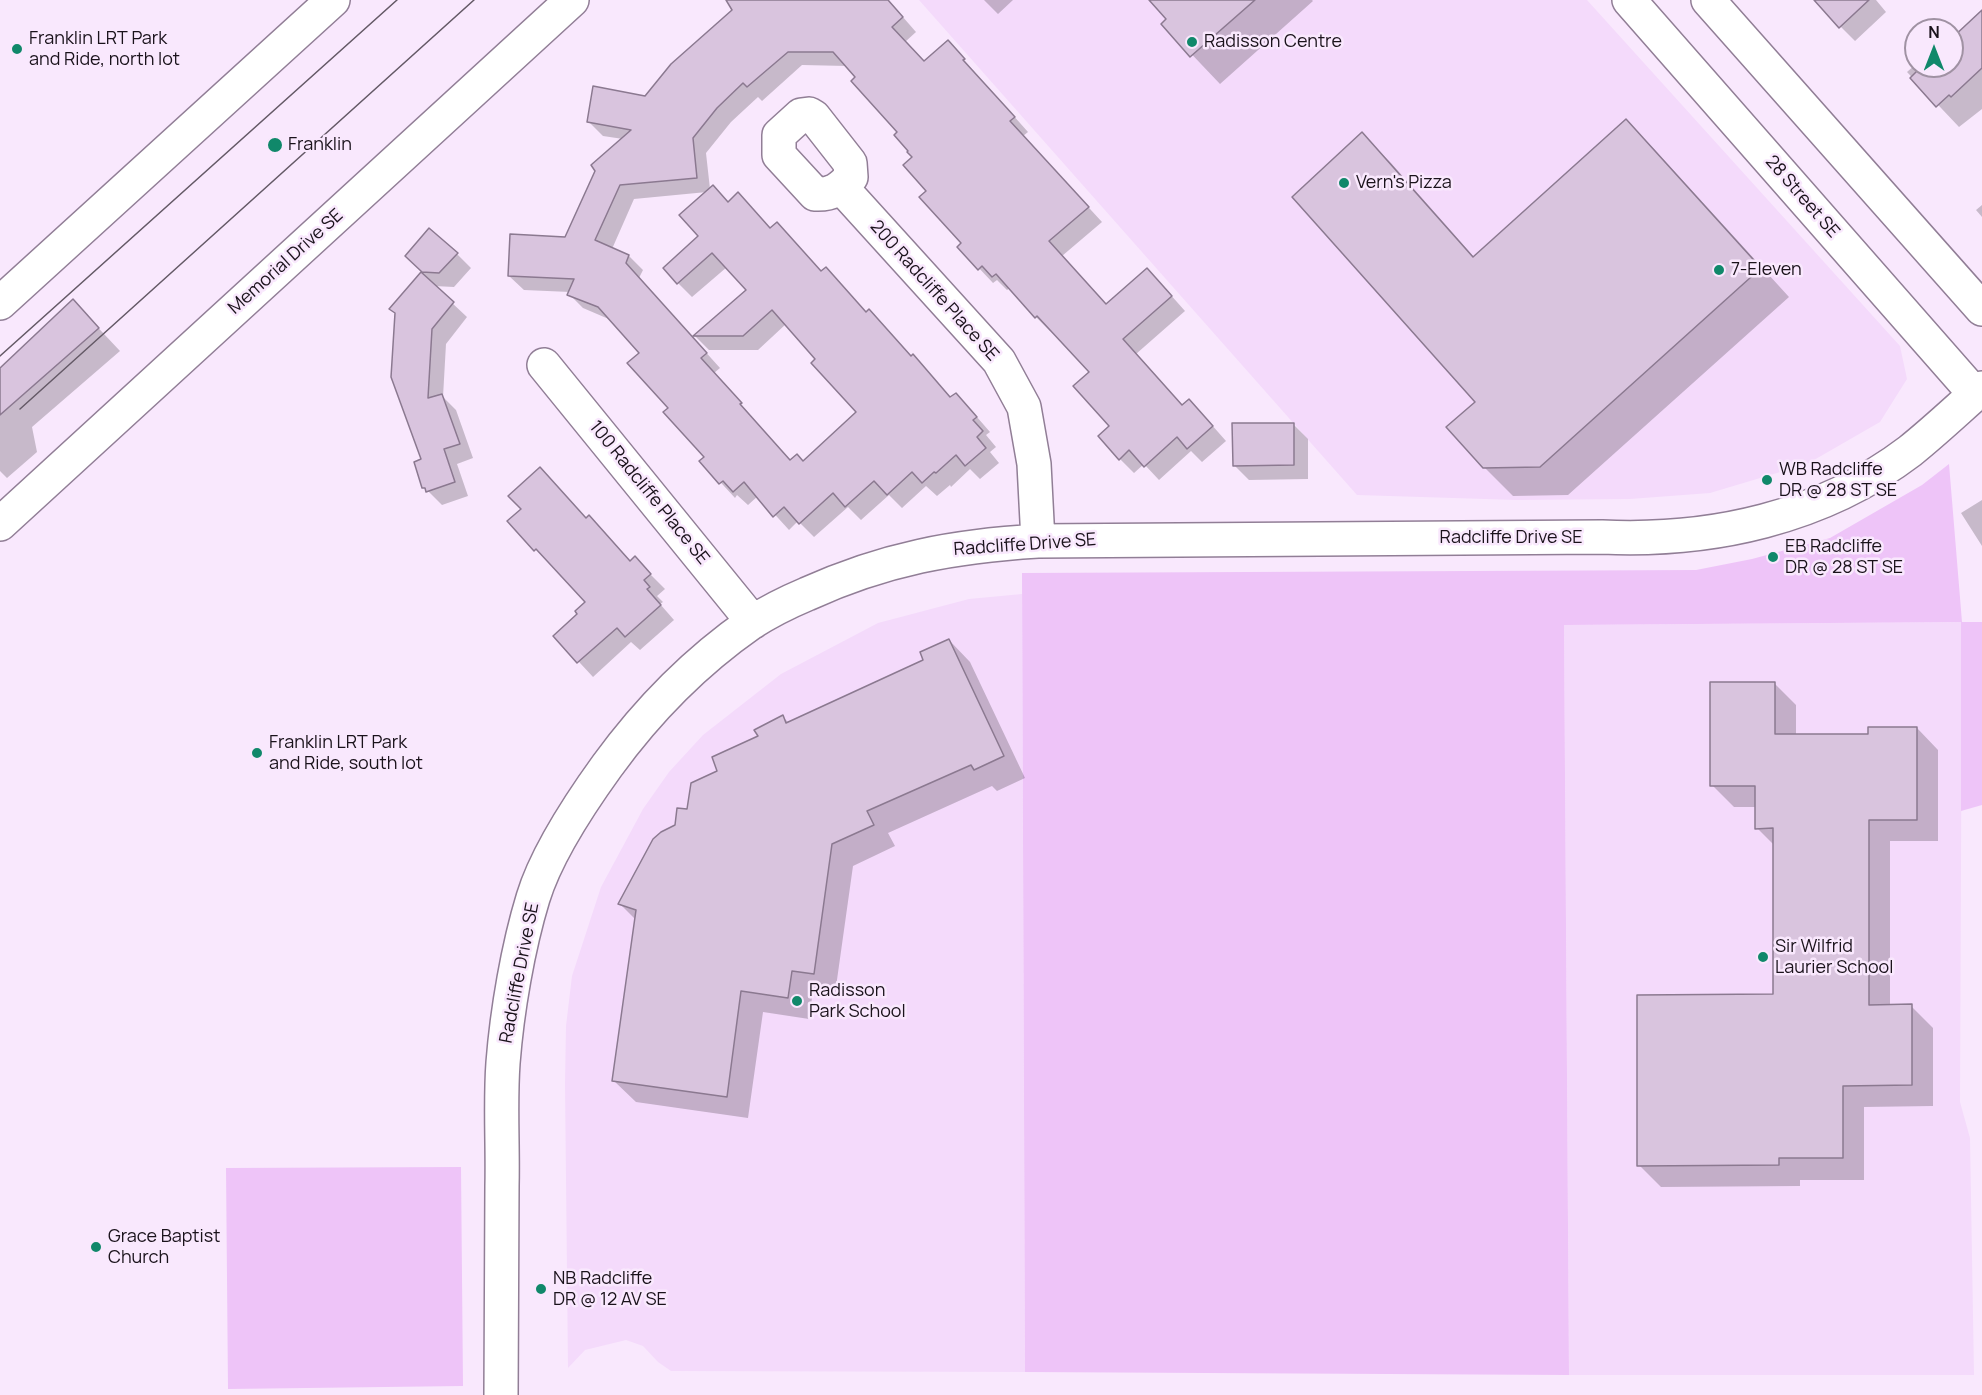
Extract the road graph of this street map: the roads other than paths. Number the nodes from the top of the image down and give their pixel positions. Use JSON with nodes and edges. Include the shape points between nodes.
{"nodes":[{"id":1,"x":333,"y":0,"type":"edge"},
{"id":2,"x":572,"y":0,"type":"edge"},
{"id":3,"x":1629,"y":0,"type":"edge"},
{"id":4,"x":1708,"y":0,"type":"edge"},
{"id":5,"x":842,"y":188,"type":"dead end"},
{"id":6,"x":0,"y":303,"type":"edge"},
{"id":7,"x":1982,"y":309,"type":"edge"},
{"id":8,"x":544,"y":365,"type":"dead end"},
{"id":9,"x":1978,"y":391,"type":"edge"},
{"id":10,"x":0,"y":524,"type":"edge"},
{"id":11,"x":1038,"y":541,"type":"junction"},
{"id":12,"x":753,"y":622,"type":"junction"},
{"id":13,"x":501,"y":1395,"type":"edge"}],
"edges":[{"from":1,"to":6,"type":"street"},
{"from":2,"to":10,"type":"street","name":"Memorial Drive SE"},
{"from":3,"to":9,"type":"street","name":"28 Street SE"},
{"from":4,"to":7,"type":"street"},
{"from":5,"to":11,"type":"street","name":"200 Radcliffe Place SE","via":[[1004,370],[1024,407],[1034,464]]},
{"from":8,"to":12,"type":"street","name":"100 Radcliffe Place SE"},
{"from":9,"to":11,"type":"street","name":"Radcliffe Drive SE","via":[[1910,451],[1870,477],[1767,521],[1686,537]]},
{"from":11,"to":12,"type":"street","name":"Radcliffe Drive SE","via":[[985,544],[881,565],[837,580]]},
{"from":12,"to":13,"type":"street","name":"Radcliffe Drive SE","via":[[695,667],[619,750],[572,818],[534,896],[513,993],[503,1065]]}]}
